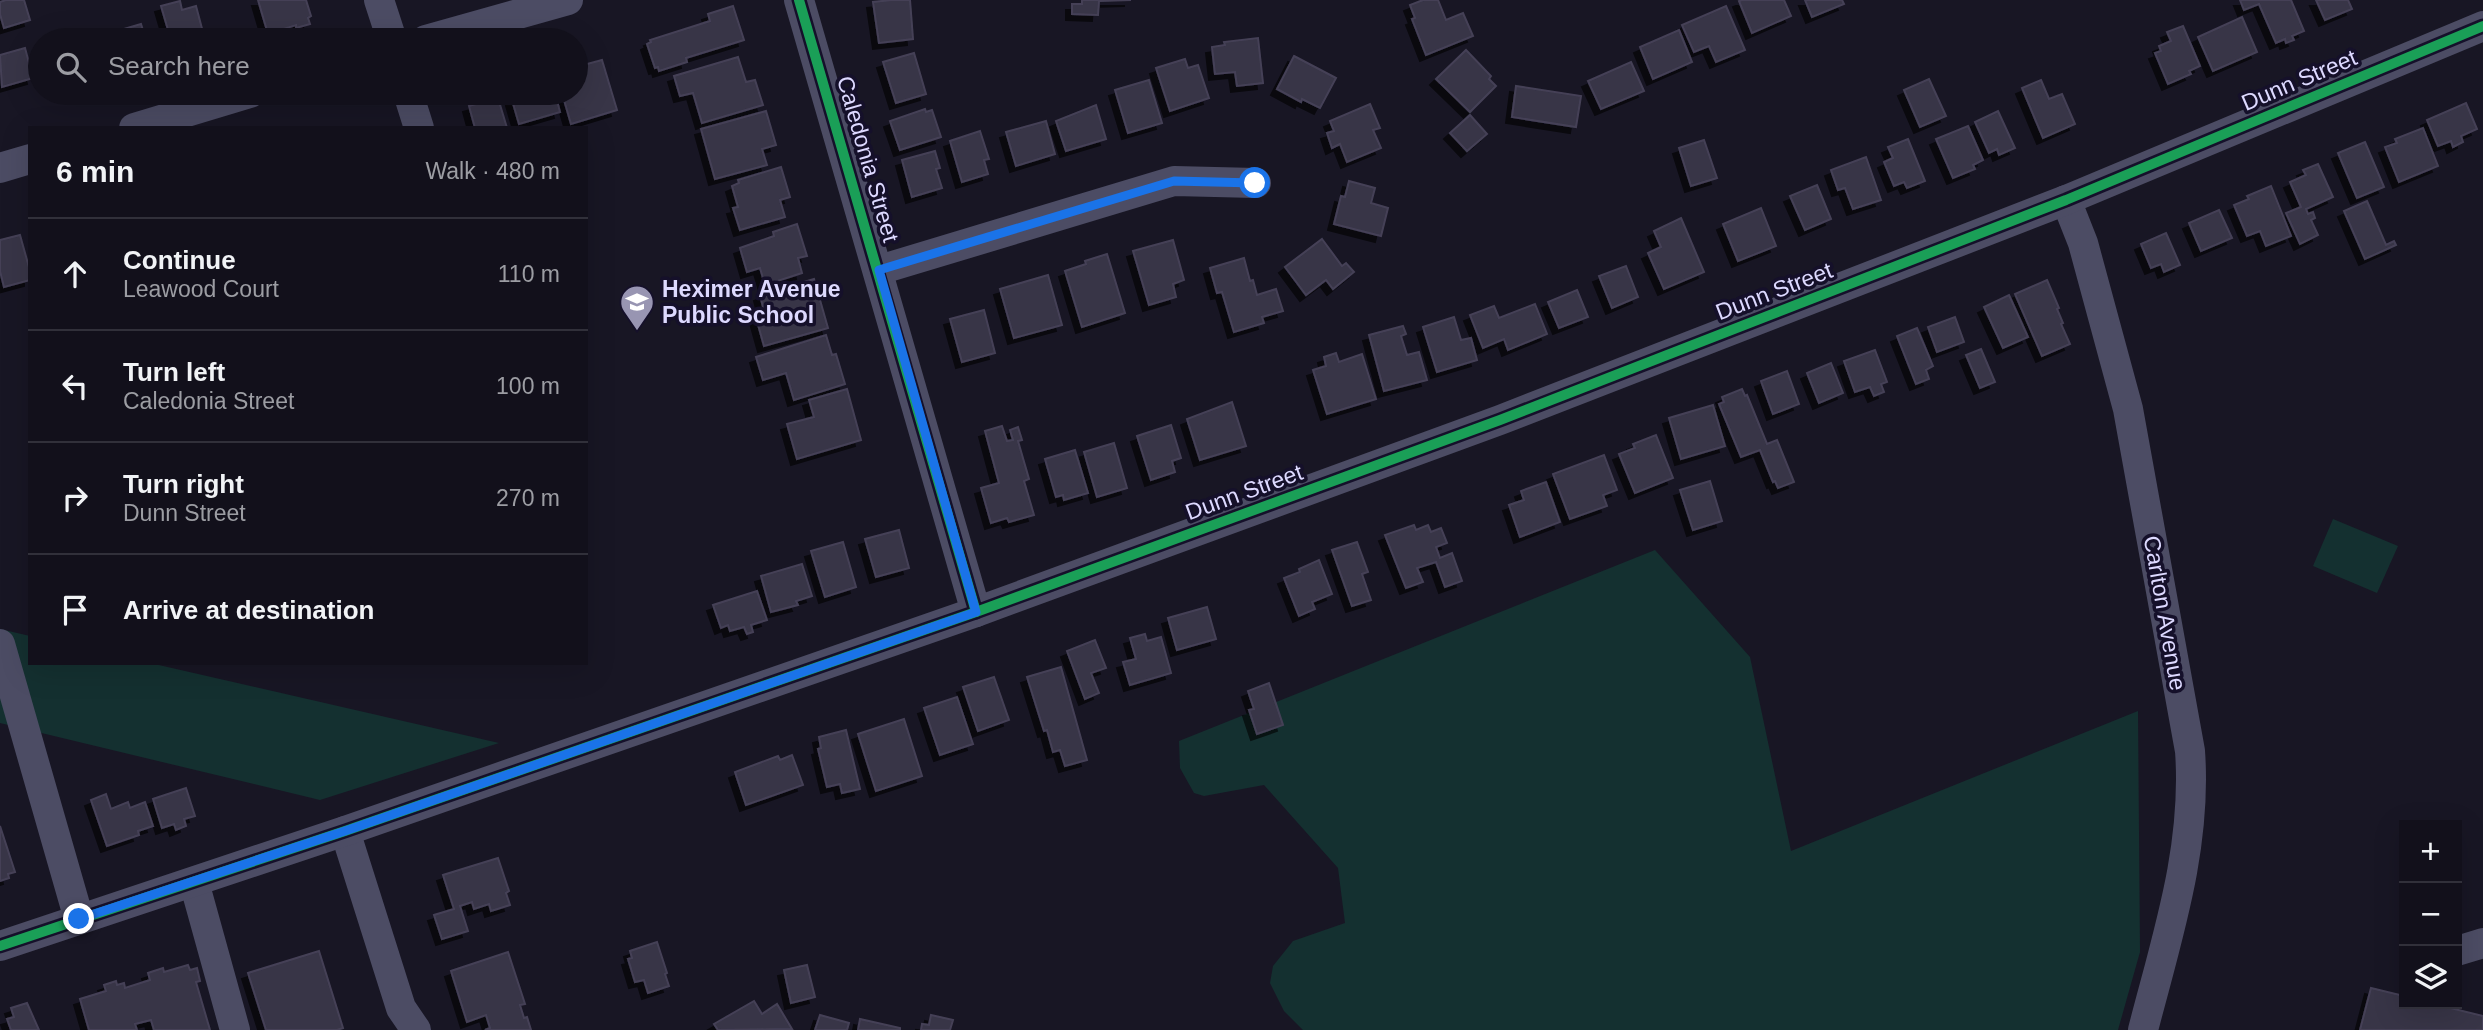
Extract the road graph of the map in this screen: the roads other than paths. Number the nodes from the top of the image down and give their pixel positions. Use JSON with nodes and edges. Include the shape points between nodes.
{"nodes":[{"id":1,"x":380,"y":0,"type":"edge"},
{"id":2,"x":568,"y":0,"type":"edge"},
{"id":3,"x":799,"y":0,"type":"edge"},
{"id":4,"x":2483,"y":26,"type":"edge"},
{"id":5,"x":388,"y":28,"type":"edge"},
{"id":6,"x":469,"y":28,"type":"edge"},
{"id":7,"x":210,"y":105,"type":"edge"},
{"id":8,"x":412,"y":105,"type":"edge"},
{"id":9,"x":141,"y":126,"type":"edge"},
{"id":10,"x":418,"y":126,"type":"edge"},
{"id":11,"x":28,"y":160,"type":"edge"},
{"id":12,"x":0,"y":168,"type":"edge"},
{"id":13,"x":1255,"y":183,"type":"dead end"},
{"id":14,"x":2066,"y":200,"type":"junction"},
{"id":15,"x":879,"y":270,"type":"junction"},
{"id":16,"x":976,"y":612,"type":"junction"},
{"id":17,"x":0,"y":644,"type":"edge"},
{"id":18,"x":345,"y":831,"type":"junction"},
{"id":19,"x":194,"y":882,"type":"junction"},
{"id":20,"x":79,"y":919,"type":"junction"},
{"id":21,"x":2483,"y":943,"type":"edge"},
{"id":22,"x":0,"y":946,"type":"edge"},
{"id":23,"x":2462,"y":949,"type":"edge"},
{"id":24,"x":236,"y":1030,"type":"edge"},
{"id":25,"x":416,"y":1030,"type":"edge"},
{"id":26,"x":2143,"y":1030,"type":"edge"}],
"edges":[{"from":1,"to":5,"type":"street"},
{"from":2,"to":6,"type":"street"},
{"from":3,"to":15,"type":"street","name":"Caledonia Street"},
{"from":4,"to":14,"type":"street","name":"Dunn Street"},
{"from":7,"to":9,"type":"street"},
{"from":8,"to":10,"type":"street"},
{"from":11,"to":12,"type":"street"},
{"from":13,"to":15,"type":"street","via":[[1174,181]]},
{"from":14,"to":16,"type":"street","name":"Dunn Street","via":[[1500,420]]},
{"from":14,"to":26,"type":"street","name":"Carlton Avenue","via":[[2083,243],[2128,410],[2190,751],[2193,789],[2178,898]]},
{"from":15,"to":16,"type":"street","name":"Caledonia Street"},
{"from":16,"to":18,"type":"street","name":"Dunn Street"},
{"from":17,"to":20,"type":"street"},
{"from":18,"to":19,"type":"street","name":"Dunn Street"},
{"from":18,"to":25,"type":"street","via":[[401,1008]]},
{"from":19,"to":20,"type":"street","name":"Dunn Street"},
{"from":19,"to":24,"type":"street"},
{"from":20,"to":22,"type":"street","name":"Dunn Street"},
{"from":21,"to":23,"type":"street"}]}
